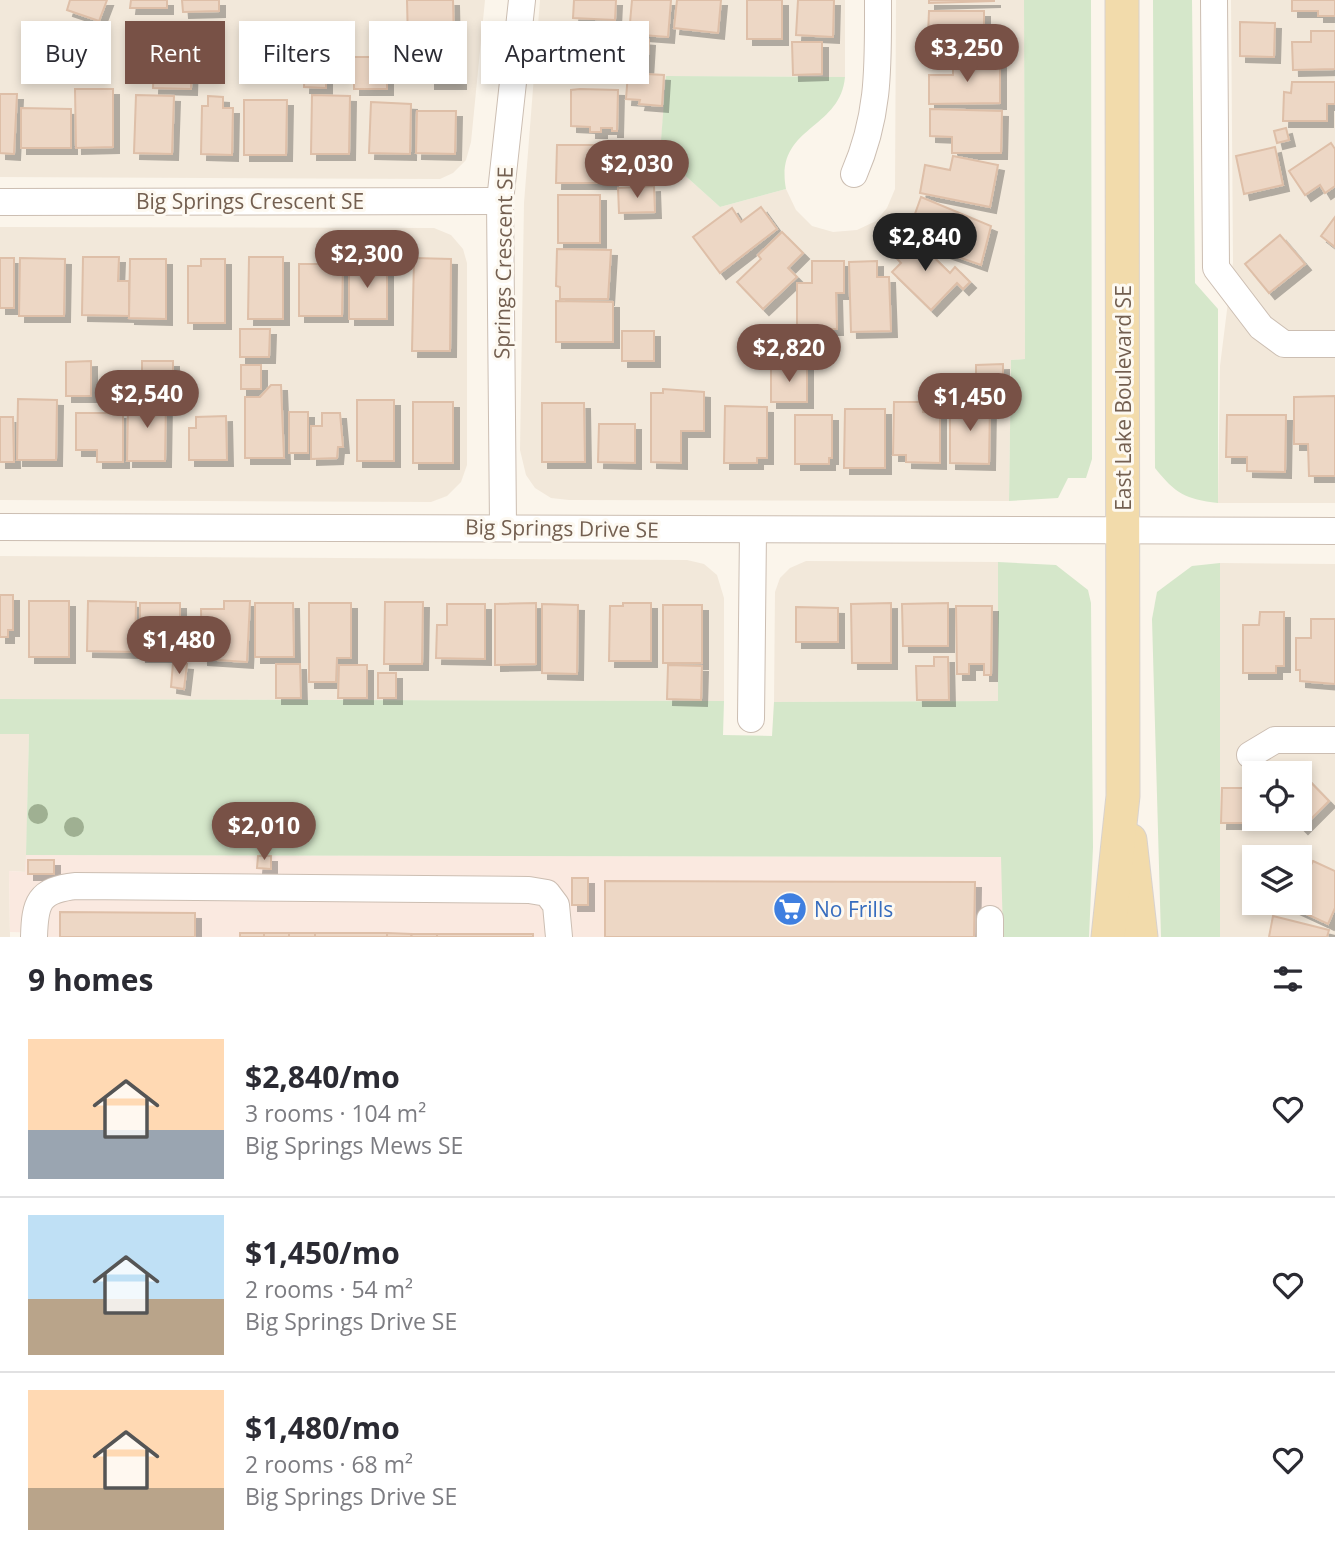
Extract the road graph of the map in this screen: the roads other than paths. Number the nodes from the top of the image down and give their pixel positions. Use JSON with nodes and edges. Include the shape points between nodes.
{"nodes":[{"id":1,"x":522,"y":0,"type":"edge"},
{"id":2,"x":878,"y":0,"type":"edge"},
{"id":3,"x":1122,"y":0,"type":"edge"},
{"id":4,"x":1214,"y":0,"type":"edge"},
{"id":5,"x":854,"y":174,"type":"dead end"},
{"id":6,"x":500,"y":201,"type":"junction"},
{"id":7,"x":0,"y":202,"type":"edge"},
{"id":8,"x":1335,"y":344,"type":"edge"},
{"id":9,"x":503,"y":526,"type":"junction"},
{"id":10,"x":0,"y":527,"type":"edge"},
{"id":11,"x":1124,"y":528,"type":"junction"},
{"id":12,"x":753,"y":530,"type":"junction"},
{"id":13,"x":1335,"y":531,"type":"edge"},
{"id":14,"x":751,"y":719,"type":"dead end"},
{"id":15,"x":1335,"y":740,"type":"edge"},
{"id":16,"x":1250,"y":755,"type":"dead end"},
{"id":17,"x":1124,"y":796,"type":"junction"},
{"id":18,"x":34,"y":937,"type":"edge"},
{"id":19,"x":559,"y":937,"type":"edge"},
{"id":20,"x":1108,"y":937,"type":"edge"},
{"id":21,"x":1142,"y":937,"type":"edge"}],
"edges":[{"from":1,"to":6,"type":"street","name":"Springs Crescent SE"},
{"from":2,"to":5,"type":"street","via":[[875,110]]},
{"from":3,"to":11,"type":"main road","name":"East Lake Boulevard SE"},
{"from":4,"to":8,"type":"street","via":[[1216,268],[1254,319],[1284,344]]},
{"from":6,"to":7,"type":"street","name":"Big Springs Crescent SE"},
{"from":6,"to":9,"type":"street","name":"Springs Crescent SE"},
{"from":9,"to":10,"type":"street","name":"Big Springs Drive SE"},
{"from":9,"to":12,"type":"street","name":"Big Springs Drive SE"},
{"from":11,"to":12,"type":"street","name":"Big Springs Drive SE"},
{"from":11,"to":13,"type":"street","name":"Big Springs Drive SE"},
{"from":11,"to":17,"type":"main road","name":"East Lake Boulevard SE"},
{"from":12,"to":14,"type":"street"},
{"from":15,"to":16,"type":"street","via":[[1275,740]]},
{"from":17,"to":20,"type":"main road","name":"East Lake Boulevard SE"},
{"from":17,"to":21,"type":"main road","name":"East Lake Boulevard SE"},
{"from":18,"to":19,"type":"street","via":[[35,909],[43,896],[76,886],[529,890],[547,893],[556,905]]}]}
